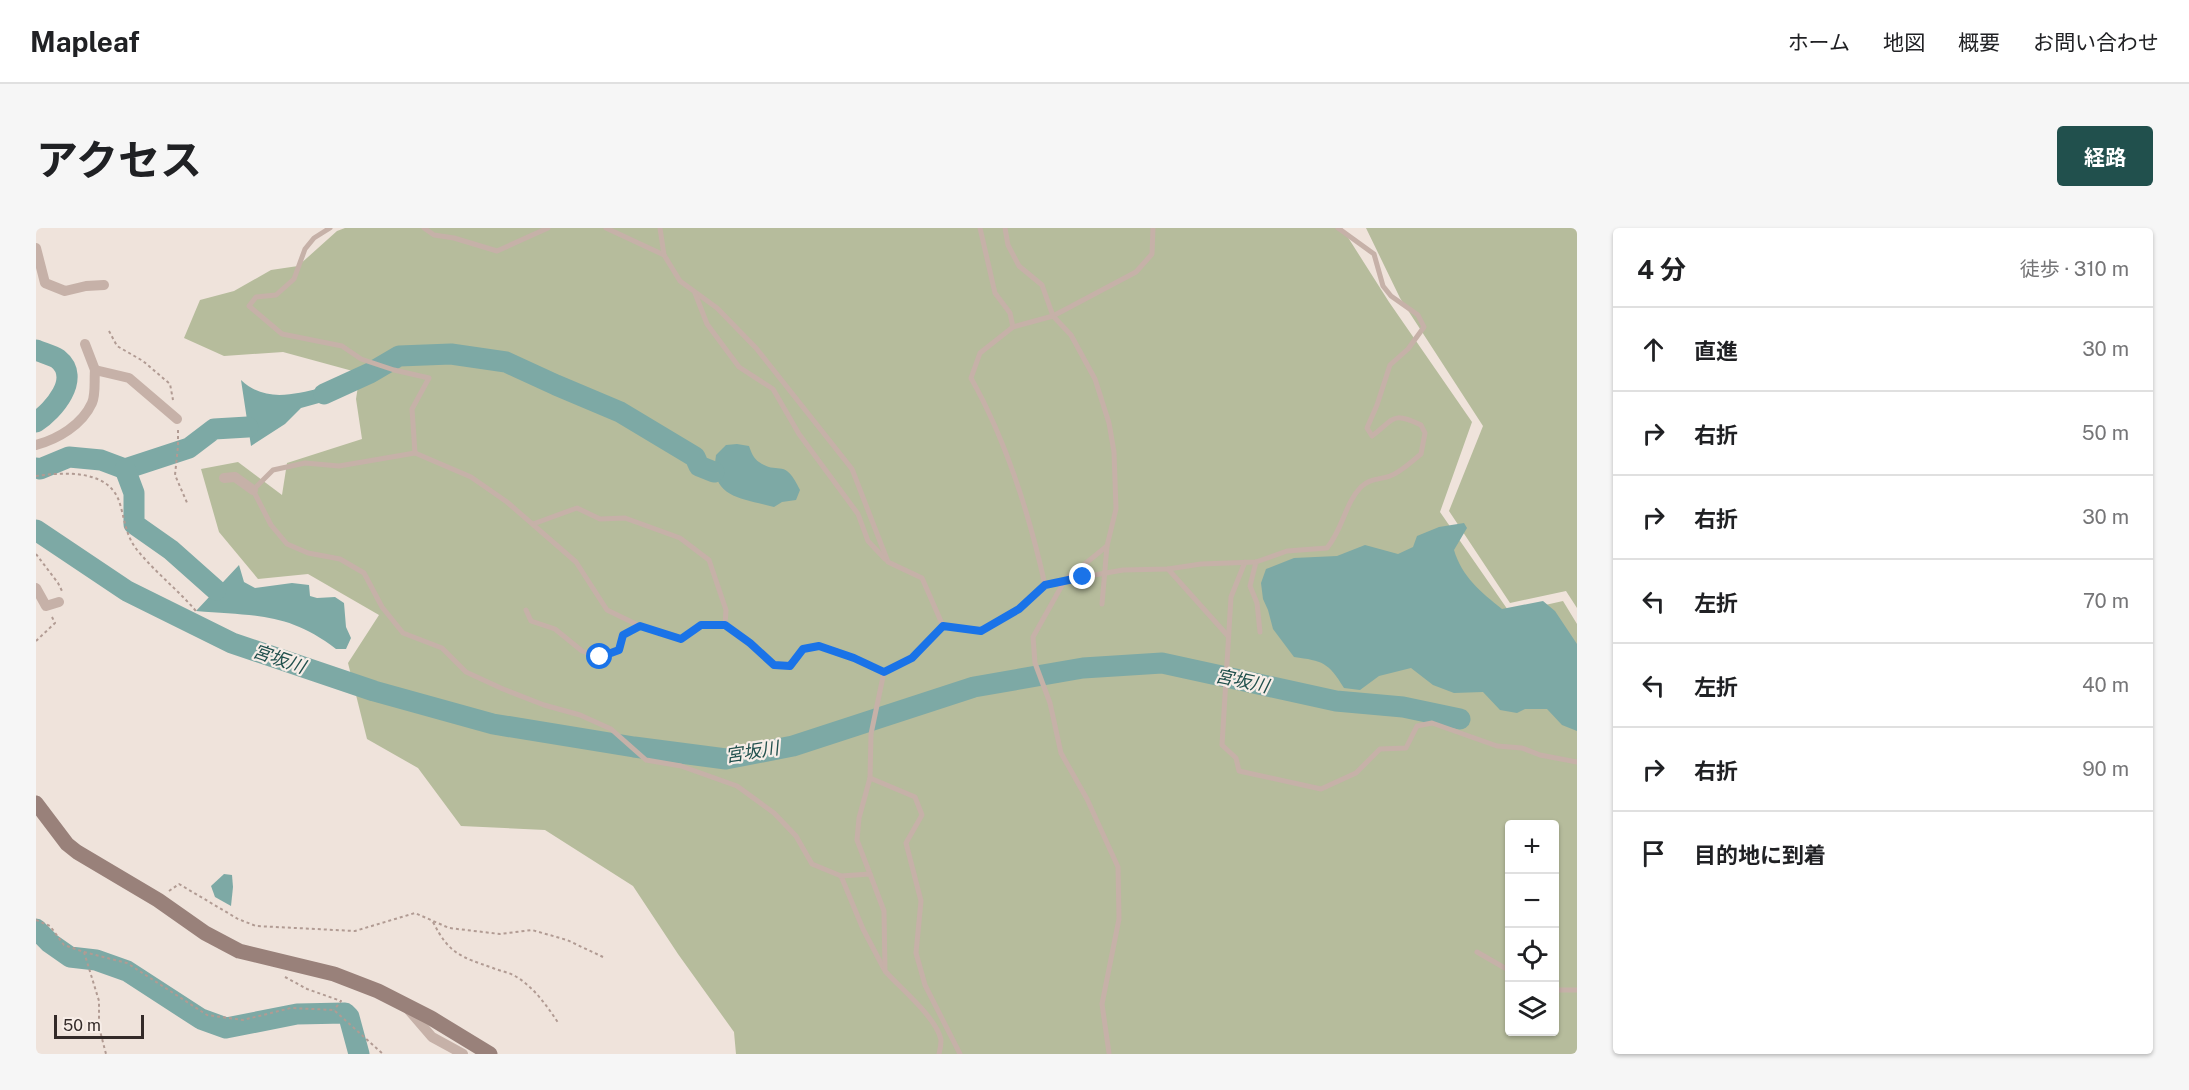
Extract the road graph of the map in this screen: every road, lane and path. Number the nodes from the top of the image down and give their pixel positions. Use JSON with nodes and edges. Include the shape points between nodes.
{"nodes":[{"id":1,"x":330,"y":228,"type":"edge"},
{"id":2,"x":424,"y":228,"type":"edge"},
{"id":3,"x":548,"y":228,"type":"edge"},
{"id":4,"x":606,"y":228,"type":"edge"},
{"id":5,"x":660,"y":228,"type":"edge"},
{"id":6,"x":980,"y":228,"type":"edge"},
{"id":7,"x":1005,"y":228,"type":"edge"},
{"id":8,"x":1153,"y":228,"type":"edge"},
{"id":9,"x":1338,"y":228,"type":"edge"},
{"id":10,"x":36,"y":248,"type":"edge"},
{"id":11,"x":664,"y":255,"type":"junction"},
{"id":12,"x":105,"y":285,"type":"dead end"},
{"id":13,"x":694,"y":291,"type":"junction"},
{"id":14,"x":1053,"y":316,"type":"junction"},
{"id":15,"x":1013,"y":327,"type":"junction"},
{"id":16,"x":85,"y":344,"type":"dead end"},
{"id":17,"x":94,"y":370,"type":"junction"},
{"id":18,"x":177,"y":419,"type":"dead end"},
{"id":19,"x":36,"y":445,"type":"edge"},
{"id":20,"x":416,"y":453,"type":"junction"},
{"id":21,"x":36,"y":476,"type":"edge"},
{"id":22,"x":224,"y":478,"type":"dead end"},
{"id":23,"x":253,"y":490,"type":"junction"},
{"id":24,"x":533,"y":524,"type":"junction"},
{"id":25,"x":1107,"y":546,"type":"junction"},
{"id":26,"x":36,"y":554,"type":"edge"},
{"id":27,"x":888,"y":562,"type":"junction"},
{"id":28,"x":1245,"y":562,"type":"junction"},
{"id":29,"x":1256,"y":562,"type":"junction"},
{"id":30,"x":1168,"y":569,"type":"junction"},
{"id":31,"x":1106,"y":573,"type":"junction"},
{"id":32,"x":1065,"y":580,"type":"junction"},
{"id":33,"x":1045,"y":585,"type":"junction"},
{"id":34,"x":36,"y":588,"type":"edge"},
{"id":35,"x":61,"y":597,"type":"joint"},
{"id":36,"x":1102,"y":604,"type":"dead end"},
{"id":37,"x":46,"y":606,"type":"junction"},
{"id":38,"x":526,"y":610,"type":"dead end"},
{"id":39,"x":196,"y":611,"type":"dead end"},
{"id":40,"x":725,"y":625,"type":"junction"},
{"id":41,"x":640,"y":626,"type":"junction"},
{"id":42,"x":943,"y":626,"type":"junction"},
{"id":43,"x":1260,"y":632,"type":"dead end"},
{"id":44,"x":1228,"y":636,"type":"junction"},
{"id":45,"x":36,"y":641,"type":"edge"},
{"id":46,"x":884,"y":672,"type":"junction"},
{"id":47,"x":1577,"y":762,"type":"edge"},
{"id":48,"x":870,"y":778,"type":"junction"},
{"id":49,"x":36,"y":803,"type":"edge"},
{"id":50,"x":870,"y":874,"type":"junction"},
{"id":51,"x":842,"y":876,"type":"junction"},
{"id":52,"x":158,"y":900,"type":"junction"},
{"id":53,"x":36,"y":920,"type":"edge"},
{"id":54,"x":433,"y":921,"type":"junction"},
{"id":55,"x":84,"y":952,"type":"junction"},
{"id":56,"x":1477,"y":952,"type":"dead end"},
{"id":57,"x":603,"y":957,"type":"dead end"},
{"id":58,"x":1505,"y":969,"type":"edge"},
{"id":59,"x":885,"y":971,"type":"junction"},
{"id":60,"x":281,"y":974,"type":"dead end"},
{"id":61,"x":1559,"y":990,"type":"edge"},
{"id":62,"x":1577,"y":990,"type":"edge"},
{"id":63,"x":401,"y":1001,"type":"junction"},
{"id":64,"x":334,"y":1010,"type":"junction"},
{"id":65,"x":559,"y":1024,"type":"dead end"},
{"id":66,"x":106,"y":1054,"type":"edge"},
{"id":67,"x":383,"y":1054,"type":"edge"},
{"id":68,"x":463,"y":1054,"type":"edge"},
{"id":69,"x":490,"y":1054,"type":"edge"},
{"id":70,"x":939,"y":1054,"type":"edge"},
{"id":71,"x":960,"y":1054,"type":"edge"},
{"id":72,"x":1107,"y":1054,"type":"edge"}],
"edges":[{"from":1,"to":20,"type":"lane","via":[[305,249],[294,279],[276,295],[256,297],[249,306],[282,334],[342,346],[361,359],[429,378],[412,410]]},
{"from":2,"to":3,"type":"lane","via":[[434,235],[497,251]]},
{"from":4,"to":11,"type":"lane"},
{"from":5,"to":11,"type":"lane"},
{"from":6,"to":15,"type":"lane","via":[[995,292],[1010,313]]},
{"from":7,"to":14,"type":"lane","via":[[1008,245],[1019,266],[1042,285]]},
{"from":8,"to":14,"type":"lane","via":[[1152,254],[1136,272]]},
{"from":9,"to":29,"type":"lane","via":[[1374,254],[1383,286],[1390,296],[1418,315],[1424,327],[1408,349],[1390,364],[1367,428],[1372,436],[1391,418],[1404,417],[1421,424],[1425,433],[1421,454],[1392,475],[1369,480],[1359,489],[1338,536],[1327,548],[1287,551]]},
{"from":10,"to":12,"type":"street","via":[[45,283],[65,291]]},
{"from":11,"to":13,"type":"lane","via":[[680,281]]},
{"from":13,"to":27,"type":"lane","via":[[717,308],[756,348],[852,469]]},
{"from":13,"to":27,"type":"lane","via":[[707,324],[739,367],[773,389],[799,434],[858,514],[868,541]]},
{"from":14,"to":15,"type":"lane"},
{"from":14,"to":25,"type":"lane","via":[[1071,335],[1095,379],[1109,423],[1116,509]]},
{"from":15,"to":33,"type":"lane","via":[[980,353],[971,378],[1009,457]]},
{"from":16,"to":17,"type":"street"},
{"from":17,"to":18,"type":"street","via":[[129,378]]},
{"from":17,"to":19,"type":"street","via":[[93,402],[79,423]]},
{"from":20,"to":23,"type":"lane","via":[[339,466],[305,463],[273,470]]},
{"from":20,"to":24,"type":"lane","via":[[471,477]]},
{"from":21,"to":39,"type":"path","via":[[81,474],[110,485],[136,550]]},
{"from":22,"to":23,"type":"street","via":[[235,477]]},
{"from":23,"to":51,"type":"lane","via":[[271,525],[287,544],[340,560],[364,573],[382,607],[404,633],[442,648],[466,672],[611,729],[646,760],[681,766],[737,786],[789,828],[812,864]]},
{"from":24,"to":40,"type":"lane","via":[[577,508],[600,519],[625,518],[680,538],[709,560],[726,609]]},
{"from":24,"to":41,"type":"lane","via":[[576,562],[607,610]]},
{"from":25,"to":31,"type":"lane"},
{"from":25,"to":32,"type":"lane"},
{"from":26,"to":35,"type":"path","via":[[58,583]]},
{"from":27,"to":42,"type":"lane","via":[[922,578]]},
{"from":28,"to":29,"type":"lane"},
{"from":28,"to":30,"type":"lane"},
{"from":28,"to":44,"type":"lane","via":[[1232,597]]},
{"from":29,"to":43,"type":"lane","via":[[1250,586],[1257,603]]},
{"from":30,"to":31,"type":"lane"},
{"from":30,"to":44,"type":"lane"},
{"from":31,"to":32,"type":"lane"},
{"from":31,"to":36,"type":"lane"},
{"from":32,"to":33,"type":"lane"},
{"from":32,"to":72,"type":"lane","via":[[1033,637],[1034,654],[1061,753],[1118,867],[1119,919],[1102,1004]]},
{"from":33,"to":42,"type":"lane","via":[[1019,609],[981,631]]},
{"from":34,"to":37,"type":"street"},
{"from":35,"to":37,"type":"street"},
{"from":37,"to":45,"type":"path","via":[[55,623]]},
{"from":38,"to":41,"type":"lane","via":[[531,621],[555,629],[582,651],[600,657],[619,650],[623,635]]},
{"from":40,"to":41,"type":"lane","via":[[701,625],[681,639]]},
{"from":40,"to":46,"type":"lane","via":[[774,665],[790,666],[803,649],[819,646]]},
{"from":42,"to":46,"type":"lane","via":[[912,658]]},
{"from":44,"to":47,"type":"lane","via":[[1222,745],[1236,758],[1239,771],[1321,789],[1356,773],[1380,749],[1406,748],[1417,726],[1432,723],[1497,746]]},
{"from":46,"to":48,"type":"lane","via":[[872,734]]},
{"from":48,"to":50,"type":"lane","via":[[857,840]]},
{"from":48,"to":71,"type":"lane","via":[[915,797],[922,815],[906,843],[921,901],[916,953],[925,985]]},
{"from":49,"to":52,"type":"street","via":[[67,844]]},
{"from":50,"to":51,"type":"lane"},
{"from":50,"to":59,"type":"lane","via":[[884,911]]},
{"from":51,"to":59,"type":"lane"},
{"from":52,"to":54,"type":"path","via":[[179,884],[256,926],[355,931],[415,913]]},
{"from":52,"to":63,"type":"street","via":[[239,951],[334,974]]},
{"from":53,"to":55,"type":"path","via":[[50,926],[64,945]]},
{"from":54,"to":57,"type":"path","via":[[449,928],[500,934],[532,930],[567,940]]},
{"from":54,"to":65,"type":"path","via":[[441,938],[461,957],[513,975],[548,1007]]},
{"from":55,"to":64,"type":"path","via":[[127,963],[207,1015],[243,1020],[291,1008]]},
{"from":55,"to":66,"type":"path","via":[[99,1001],[99,1027]]},
{"from":56,"to":58,"type":"lane"},
{"from":59,"to":70,"type":"lane","via":[[927,1012],[940,1040]]},
{"from":60,"to":64,"type":"path","via":[[340,1001]]},
{"from":61,"to":62,"type":"lane"},
{"from":63,"to":68,"type":"street","via":[[432,1037]]},
{"from":63,"to":69,"type":"street"},
{"from":64,"to":67,"type":"path"}]}
